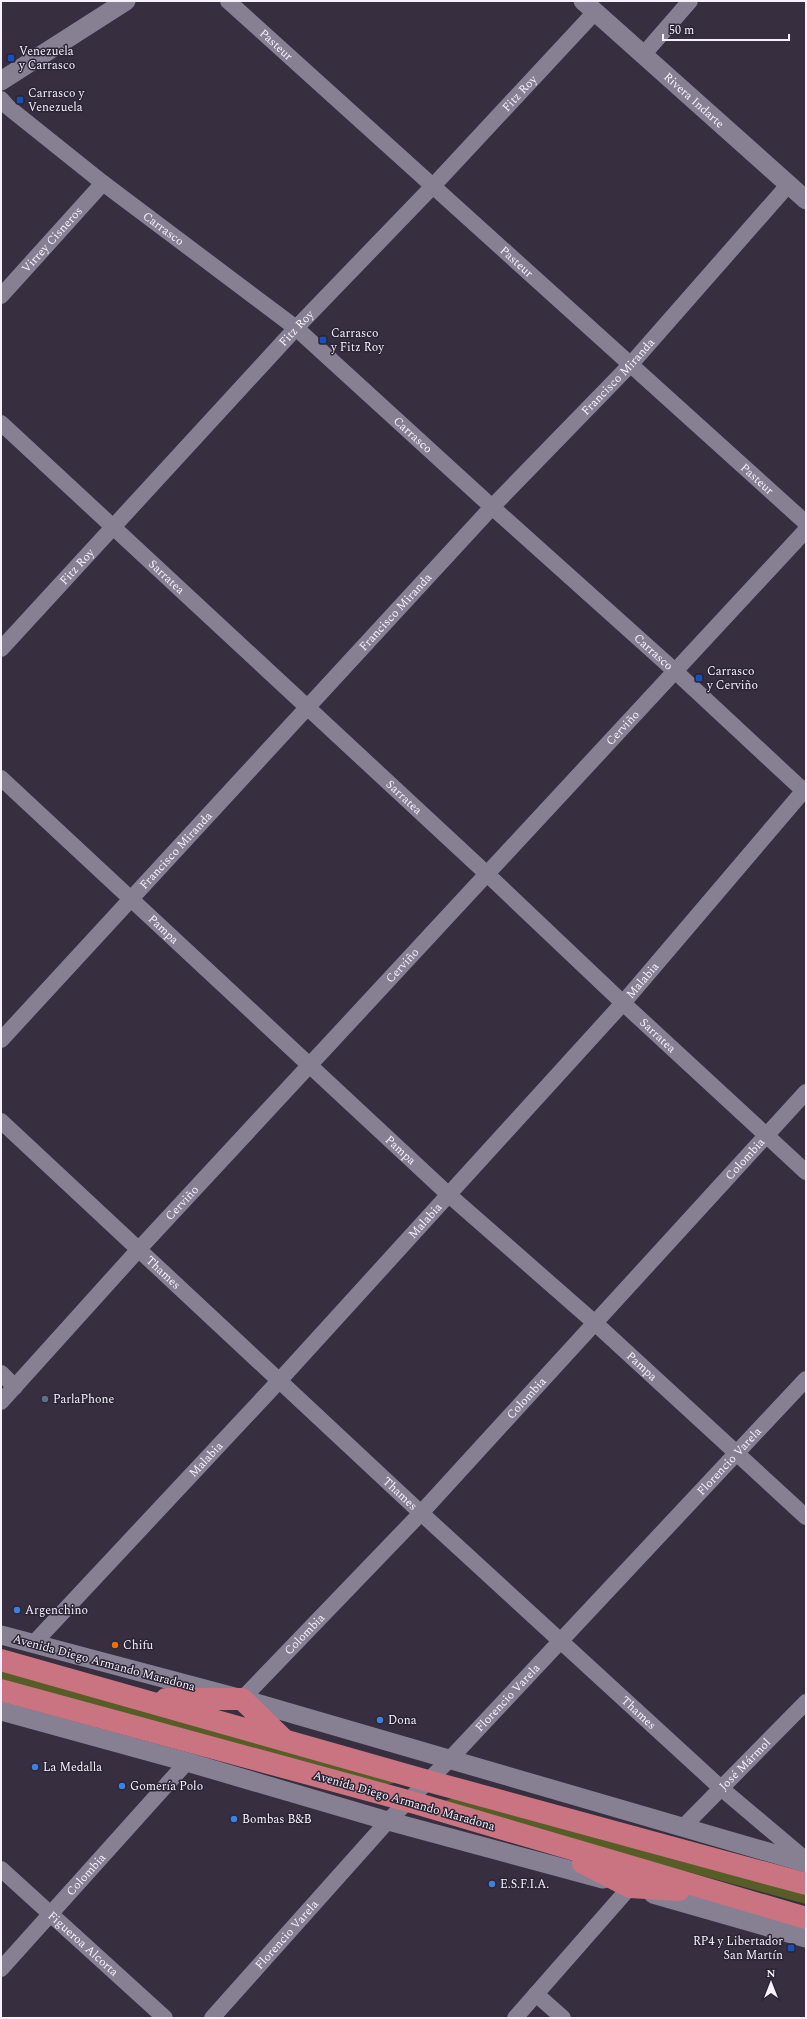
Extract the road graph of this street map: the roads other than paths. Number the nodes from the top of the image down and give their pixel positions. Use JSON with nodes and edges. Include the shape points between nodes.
{"nodes":[{"id":1,"x":126,"y":1,"type":"edge"},
{"id":2,"x":228,"y":1,"type":"edge"},
{"id":3,"x":690,"y":1,"type":"edge"},
{"id":4,"x":589,"y":7,"type":"edge"},
{"id":5,"x":643,"y":55,"type":"junction"},
{"id":6,"x":1,"y":81,"type":"edge"},
{"id":7,"x":1,"y":99,"type":"edge"},
{"id":8,"x":103,"y":183,"type":"junction"},
{"id":9,"x":789,"y":184,"type":"junction"},
{"id":10,"x":433,"y":186,"type":"junction"},
{"id":11,"x":806,"y":200,"type":"edge"},
{"id":12,"x":1,"y":296,"type":"edge"},
{"id":13,"x":296,"y":328,"type":"junction"},
{"id":14,"x":631,"y":364,"type":"junction"},
{"id":15,"x":1,"y":423,"type":"edge"},
{"id":16,"x":492,"y":507,"type":"junction"},
{"id":17,"x":806,"y":523,"type":"edge"},
{"id":18,"x":112,"y":528,"type":"junction"},
{"id":19,"x":806,"y":530,"type":"edge"},
{"id":20,"x":1,"y":649,"type":"edge"},
{"id":21,"x":675,"y":671,"type":"junction"},
{"id":22,"x":308,"y":708,"type":"junction"},
{"id":23,"x":1,"y":778,"type":"edge"},
{"id":24,"x":805,"y":791,"type":"edge"},
{"id":25,"x":486,"y":874,"type":"junction"},
{"id":26,"x":132,"y":899,"type":"junction"},
{"id":27,"x":623,"y":1003,"type":"junction"},
{"id":28,"x":1,"y":1040,"type":"edge"},
{"id":29,"x":308,"y":1065,"type":"junction"},
{"id":30,"x":806,"y":1092,"type":"edge"},
{"id":31,"x":1,"y":1121,"type":"edge"},
{"id":32,"x":766,"y":1135,"type":"junction"},
{"id":33,"x":806,"y":1172,"type":"edge"},
{"id":34,"x":449,"y":1195,"type":"junction"},
{"id":35,"x":139,"y":1249,"type":"junction"},
{"id":36,"x":595,"y":1323,"type":"junction"},
{"id":37,"x":1,"y":1373,"type":"edge"},
{"id":38,"x":806,"y":1379,"type":"edge"},
{"id":39,"x":279,"y":1381,"type":"junction"},
{"id":40,"x":15,"y":1387,"type":"junction"},
{"id":41,"x":1,"y":1402,"type":"edge"},
{"id":42,"x":736,"y":1453,"type":"junction"},
{"id":43,"x":421,"y":1513,"type":"junction"},
{"id":44,"x":806,"y":1517,"type":"edge"},
{"id":45,"x":1,"y":1635,"type":"edge"},
{"id":46,"x":560,"y":1640,"type":"junction"},
{"id":47,"x":34,"y":1644,"type":"junction"},
{"id":48,"x":1,"y":1660,"type":"edge"},
{"id":49,"x":137,"y":1698,"type":"junction"},
{"id":50,"x":242,"y":1699,"type":"junction"},
{"id":51,"x":806,"y":1702,"type":"edge"},
{"id":52,"x":3,"y":1703,"type":"edge"},
{"id":53,"x":284,"y":1740,"type":"junction"},
{"id":54,"x":449,"y":1760,"type":"junction"},
{"id":55,"x":187,"y":1762,"type":"junction"},
{"id":56,"x":428,"y":1781,"type":"junction"},
{"id":57,"x":722,"y":1789,"type":"junction"},
{"id":58,"x":408,"y":1801,"type":"junction"},
{"id":59,"x":388,"y":1821,"type":"junction"},
{"id":60,"x":683,"y":1828,"type":"junction"},
{"id":61,"x":534,"y":1838,"type":"junction"},
{"id":62,"x":806,"y":1860,"type":"edge"},
{"id":63,"x":806,"y":1863,"type":"edge"},
{"id":64,"x":1,"y":1869,"type":"edge"},
{"id":65,"x":806,"y":1884,"type":"edge"},
{"id":66,"x":630,"y":1887,"type":"junction"},
{"id":67,"x":718,"y":1892,"type":"junction"},
{"id":68,"x":50,"y":1914,"type":"junction"},
{"id":69,"x":806,"y":1918,"type":"edge"},
{"id":70,"x":806,"y":1938,"type":"edge"},
{"id":71,"x":1,"y":1969,"type":"edge"},
{"id":72,"x":536,"y":1994,"type":"junction"},
{"id":73,"x":164,"y":2018,"type":"edge"},
{"id":74,"x":212,"y":2018,"type":"edge"},
{"id":75,"x":515,"y":2018,"type":"edge"},
{"id":76,"x":563,"y":2018,"type":"edge"}],
"edges":[{"from":1,"to":6,"type":"street"},
{"from":2,"to":10,"type":"street","name":"Pasteur"},
{"from":3,"to":5,"type":"street"},
{"from":4,"to":5,"type":"street","name":"Rivera Indarte"},
{"from":4,"to":10,"type":"street","name":"Fitz Roy"},
{"from":5,"to":9,"type":"street","name":"Rivera Indarte"},
{"from":7,"to":8,"type":"street","name":"Carrasco"},
{"from":8,"to":12,"type":"street","name":"Virrey Cisneros"},
{"from":8,"to":13,"type":"street","name":"Carrasco"},
{"from":9,"to":11,"type":"street","name":"Rivera Indarte"},
{"from":9,"to":14,"type":"street","name":"Francisco Miranda"},
{"from":10,"to":13,"type":"street","name":"Fitz Roy"},
{"from":10,"to":14,"type":"street","name":"Pasteur"},
{"from":13,"to":16,"type":"street","name":"Carrasco"},
{"from":13,"to":18,"type":"street","name":"Fitz Roy"},
{"from":14,"to":16,"type":"street","name":"Francisco Miranda"},
{"from":14,"to":17,"type":"street","name":"Pasteur"},
{"from":15,"to":18,"type":"street","name":"Sarratea"},
{"from":16,"to":21,"type":"street","name":"Carrasco"},
{"from":16,"to":22,"type":"street","name":"Francisco Miranda"},
{"from":18,"to":20,"type":"street","name":"Fitz Roy"},
{"from":18,"to":22,"type":"street","name":"Sarratea"},
{"from":19,"to":21,"type":"street","name":"Cerviño"},
{"from":21,"to":24,"type":"street","name":"Carrasco"},
{"from":21,"to":25,"type":"street","name":"Cerviño"},
{"from":22,"to":25,"type":"street","name":"Sarratea"},
{"from":22,"to":26,"type":"street","name":"Francisco Miranda"},
{"from":23,"to":26,"type":"street","name":"Pampa"},
{"from":24,"to":27,"type":"street","name":"Malabia"},
{"from":25,"to":27,"type":"street","name":"Sarratea"},
{"from":25,"to":29,"type":"street","name":"Cerviño"},
{"from":26,"to":28,"type":"street","name":"Francisco Miranda"},
{"from":26,"to":29,"type":"street","name":"Pampa"},
{"from":27,"to":32,"type":"street","name":"Sarratea"},
{"from":27,"to":34,"type":"street","name":"Malabia"},
{"from":29,"to":34,"type":"street","name":"Pampa"},
{"from":29,"to":35,"type":"street","name":"Cerviño"},
{"from":30,"to":32,"type":"street","name":"Colombia"},
{"from":31,"to":35,"type":"street","name":"Thames"},
{"from":32,"to":33,"type":"street","name":"Sarratea"},
{"from":32,"to":36,"type":"street","name":"Colombia"},
{"from":34,"to":36,"type":"street","name":"Pampa"},
{"from":34,"to":39,"type":"street","name":"Malabia"},
{"from":35,"to":39,"type":"street","name":"Thames"},
{"from":35,"to":40,"type":"street","name":"Cerviño"},
{"from":36,"to":42,"type":"street","name":"Pampa"},
{"from":36,"to":43,"type":"street","name":"Colombia"},
{"from":37,"to":40,"type":"street"},
{"from":38,"to":42,"type":"street","name":"Florencio Varela"},
{"from":39,"to":43,"type":"street","name":"Thames"},
{"from":39,"to":47,"type":"street","name":"Malabia"},
{"from":40,"to":41,"type":"street","name":"Cerviño"},
{"from":42,"to":44,"type":"street","name":"Pampa"},
{"from":42,"to":46,"type":"street","name":"Florencio Varela"},
{"from":43,"to":46,"type":"street","name":"Thames"},
{"from":43,"to":50,"type":"street","name":"Colombia"},
{"from":45,"to":47,"type":"street","name":"Avenida Diego Armando Maradona"},
{"from":46,"to":54,"type":"street","name":"Florencio Varela"},
{"from":46,"to":57,"type":"street","name":"Thames"},
{"from":47,"to":50,"type":"street","name":"Avenida Diego Armando Maradona"},
{"from":48,"to":49,"type":"main road","name":"Avenida Diego Armando Maradona"},
{"from":49,"to":50,"type":"main road"},
{"from":49,"to":53,"type":"main road","name":"Avenida Diego Armando Maradona"},
{"from":50,"to":53,"type":"main road"},
{"from":50,"to":54,"type":"street","name":"Avenida Diego Armando Maradona"},
{"from":51,"to":57,"type":"street","name":"José Mármol"},
{"from":52,"to":55,"type":"street","name":"Avenida Diego Armando Maradona"},
{"from":52,"to":58,"type":"main road","name":"Avenida Diego Armando Maradona"},
{"from":53,"to":56,"type":"main road","name":"Avenida Diego Armando Maradona"},
{"from":54,"to":56,"type":"street","name":"Florencio Varela"},
{"from":54,"to":60,"type":"street","name":"Avenida Diego Armando Maradona"},
{"from":55,"to":59,"type":"street","name":"Avenida Diego Armando Maradona"},
{"from":55,"to":68,"type":"street","name":"Colombia"},
{"from":56,"to":58,"type":"street","name":"Florencio Varela"},
{"from":56,"to":65,"type":"main road","name":"Avenida Diego Armando Maradona"},
{"from":57,"to":60,"type":"street","name":"José Mármol"},
{"from":57,"to":62,"type":"street","name":"Thames"},
{"from":58,"to":59,"type":"street","name":"Florencio Varela"},
{"from":58,"to":61,"type":"main road","name":"Avenida Diego Armando Maradona"},
{"from":59,"to":66,"type":"street","name":"Avenida Diego Armando Maradona"},
{"from":59,"to":74,"type":"street","name":"Florencio Varela"},
{"from":60,"to":63,"type":"street","name":"Avenida Diego Armando Maradona"},
{"from":61,"to":66,"type":"main road"},
{"from":61,"to":67,"type":"main road","name":"Avenida Diego Armando Maradona"},
{"from":64,"to":68,"type":"street","name":"Figueroa Alcorta"},
{"from":66,"to":67,"type":"main road"},
{"from":66,"to":70,"type":"street","name":"Avenida Diego Armando Maradona"},
{"from":66,"to":72,"type":"street"},
{"from":67,"to":69,"type":"main road","name":"Avenida Diego Armando Maradona"},
{"from":68,"to":71,"type":"street","name":"Colombia"},
{"from":68,"to":73,"type":"street","name":"Figueroa Alcorta"},
{"from":72,"to":75,"type":"street"},
{"from":72,"to":76,"type":"street"}]}
